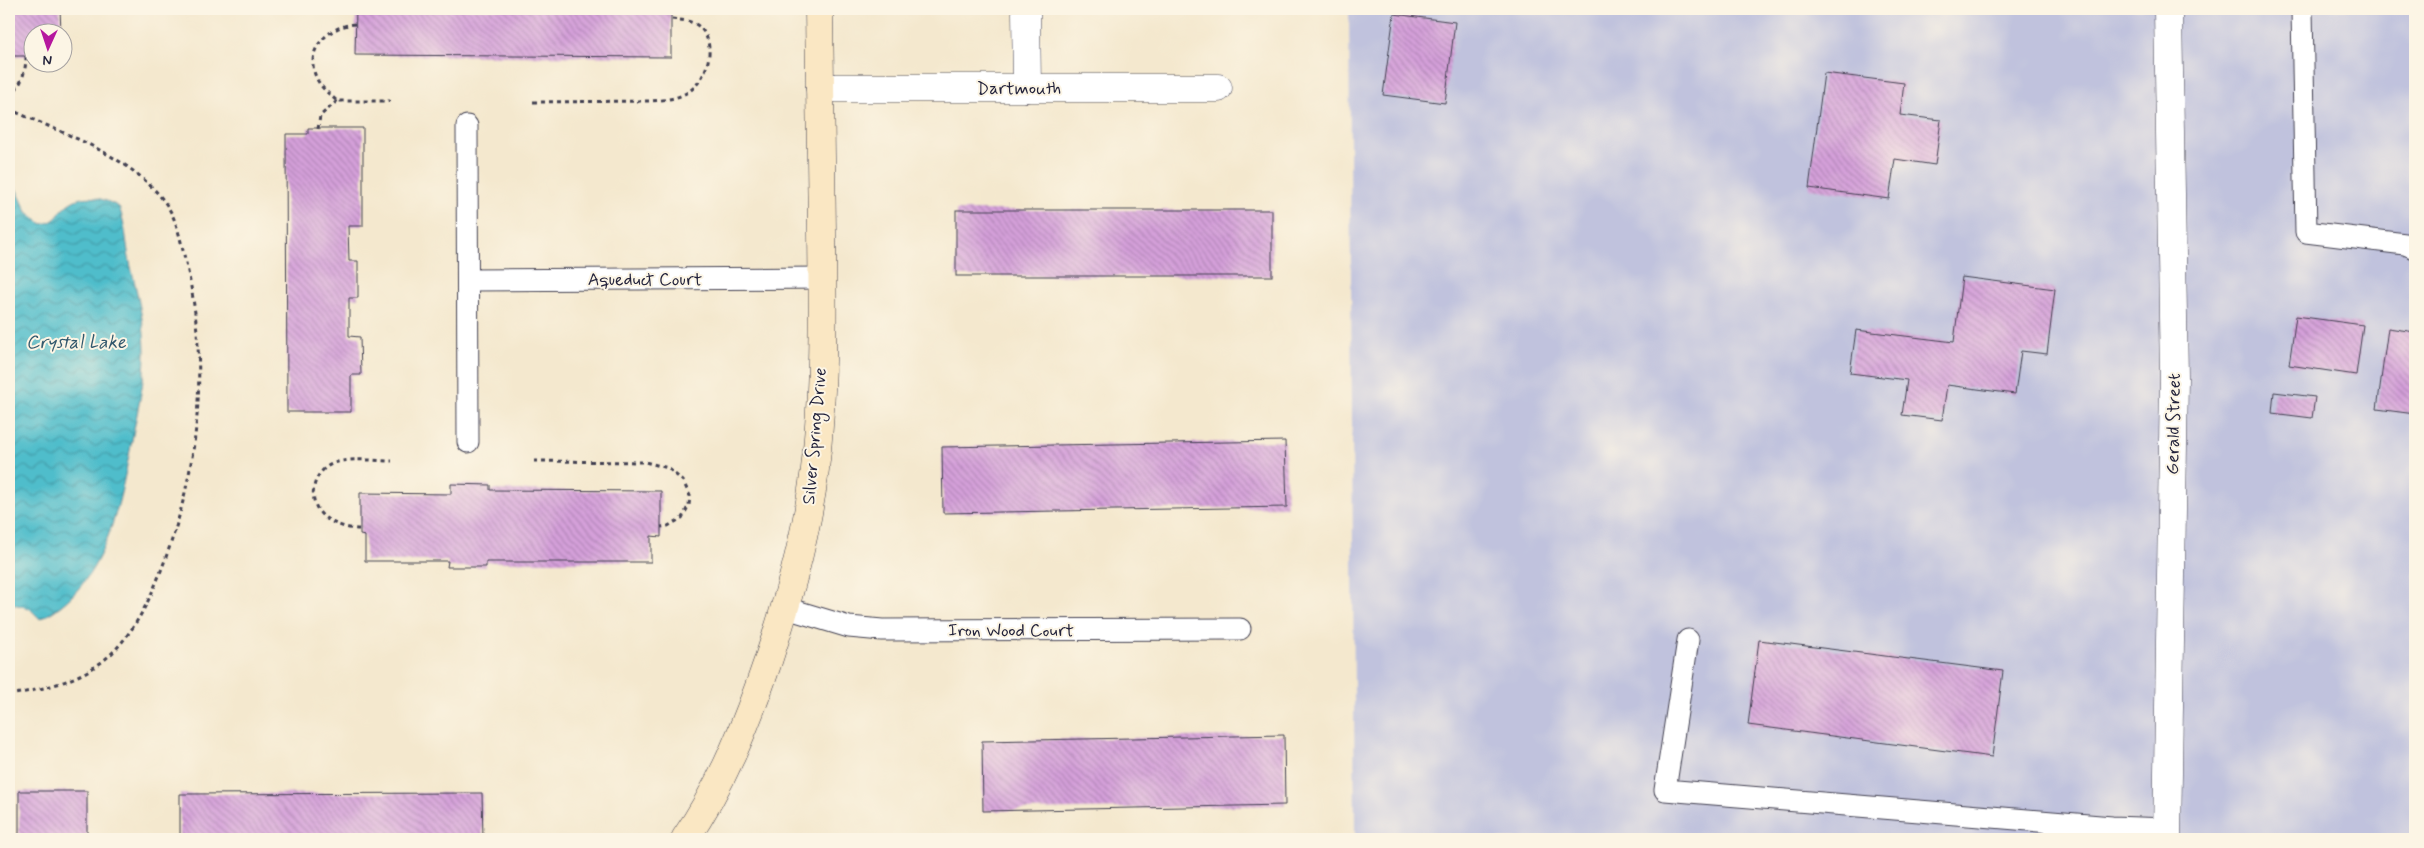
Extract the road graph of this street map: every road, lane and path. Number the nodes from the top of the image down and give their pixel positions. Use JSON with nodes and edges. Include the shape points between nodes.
{"nodes":[{"id":1,"x":819,"y":9,"type":"edge"},
{"id":2,"x":1026,"y":9,"type":"edge"},
{"id":3,"x":2168,"y":9,"type":"edge"},
{"id":4,"x":2302,"y":9,"type":"edge"},
{"id":5,"x":671,"y":19,"type":"dead end"},
{"id":6,"x":356,"y":24,"type":"dead end"},
{"id":7,"x":24,"y":72,"type":"edge"},
{"id":8,"x":820,"y":88,"type":"junction"},
{"id":9,"x":1027,"y":88,"type":"junction"},
{"id":10,"x":1218,"y":88,"type":"dead end"},
{"id":11,"x":9,"y":95,"type":"edge"},
{"id":12,"x":337,"y":101,"type":"junction"},
{"id":13,"x":390,"y":101,"type":"dead end"},
{"id":14,"x":533,"y":102,"type":"dead end"},
{"id":15,"x":9,"y":109,"type":"edge"},
{"id":16,"x":467,"y":126,"type":"dead end"},
{"id":17,"x":318,"y":129,"type":"dead end"},
{"id":18,"x":2415,"y":248,"type":"edge"},
{"id":19,"x":823,"y":278,"type":"junction"},
{"id":20,"x":468,"y":280,"type":"junction"},
{"id":21,"x":468,"y":442,"type":"dead end"},
{"id":22,"x":392,"y":461,"type":"dead end"},
{"id":23,"x":534,"y":461,"type":"dead end"},
{"id":24,"x":661,"y":527,"type":"dead end"},
{"id":25,"x":360,"y":529,"type":"dead end"},
{"id":26,"x":786,"y":608,"type":"junction"},
{"id":27,"x":1240,"y":629,"type":"dead end"},
{"id":28,"x":1688,"y":640,"type":"dead end"},
{"id":29,"x":9,"y":695,"type":"edge"},
{"id":30,"x":2167,"y":834,"type":"edge"},
{"id":31,"x":685,"y":839,"type":"edge"}],
"edges":[{"from":1,"to":8,"type":"street","name":"Silver Spring Drive"},
{"from":2,"to":9,"type":"street"},
{"from":3,"to":30,"type":"street","name":"Gerald Street","via":[[2174,378]]},
{"from":4,"to":18,"type":"lane","via":[[2306,232],[2405,244]]},
{"from":5,"to":14,"type":"path","via":[[696,25],[702,30],[707,46],[707,70],[702,80],[687,93],[651,101]]},
{"from":6,"to":12,"type":"path","via":[[329,32],[314,56],[316,76],[321,86]]},
{"from":7,"to":11,"type":"path","via":[[14,92]]},
{"from":8,"to":9,"type":"street","name":"Dartmouth"},
{"from":8,"to":19,"type":"street","name":"Silver Spring Drive"},
{"from":9,"to":10,"type":"street","name":"Dartmouth"},
{"from":12,"to":13,"type":"path"},
{"from":12,"to":17,"type":"path","via":[[320,116]]},
{"from":15,"to":29,"type":"path","via":[[114,158],[145,181],[167,205],[181,240],[190,279],[198,390],[195,446],[184,500],[160,576],[130,634],[113,652],[86,672],[43,689]]},
{"from":16,"to":20,"type":"lane"},
{"from":19,"to":20,"type":"lane","name":"Aqueduct Court"},
{"from":19,"to":26,"type":"street","name":"Silver Spring Drive","via":[[821,405],[815,470]]},
{"from":20,"to":21,"type":"lane"},
{"from":22,"to":25,"type":"path","via":[[342,461],[329,465],[314,482],[316,506],[324,516],[344,526]]},
{"from":23,"to":24,"type":"path","via":[[645,462],[668,468],[683,481],[690,496],[689,505],[682,518]]},
{"from":26,"to":27,"type":"lane","name":"Iron Wood Court","via":[[848,627],[882,630]]},
{"from":26,"to":31,"type":"street","name":"Silver Spring Drive","via":[[752,710],[726,767]]},
{"from":28,"to":30,"type":"lane","via":[[1665,790]]}]}
